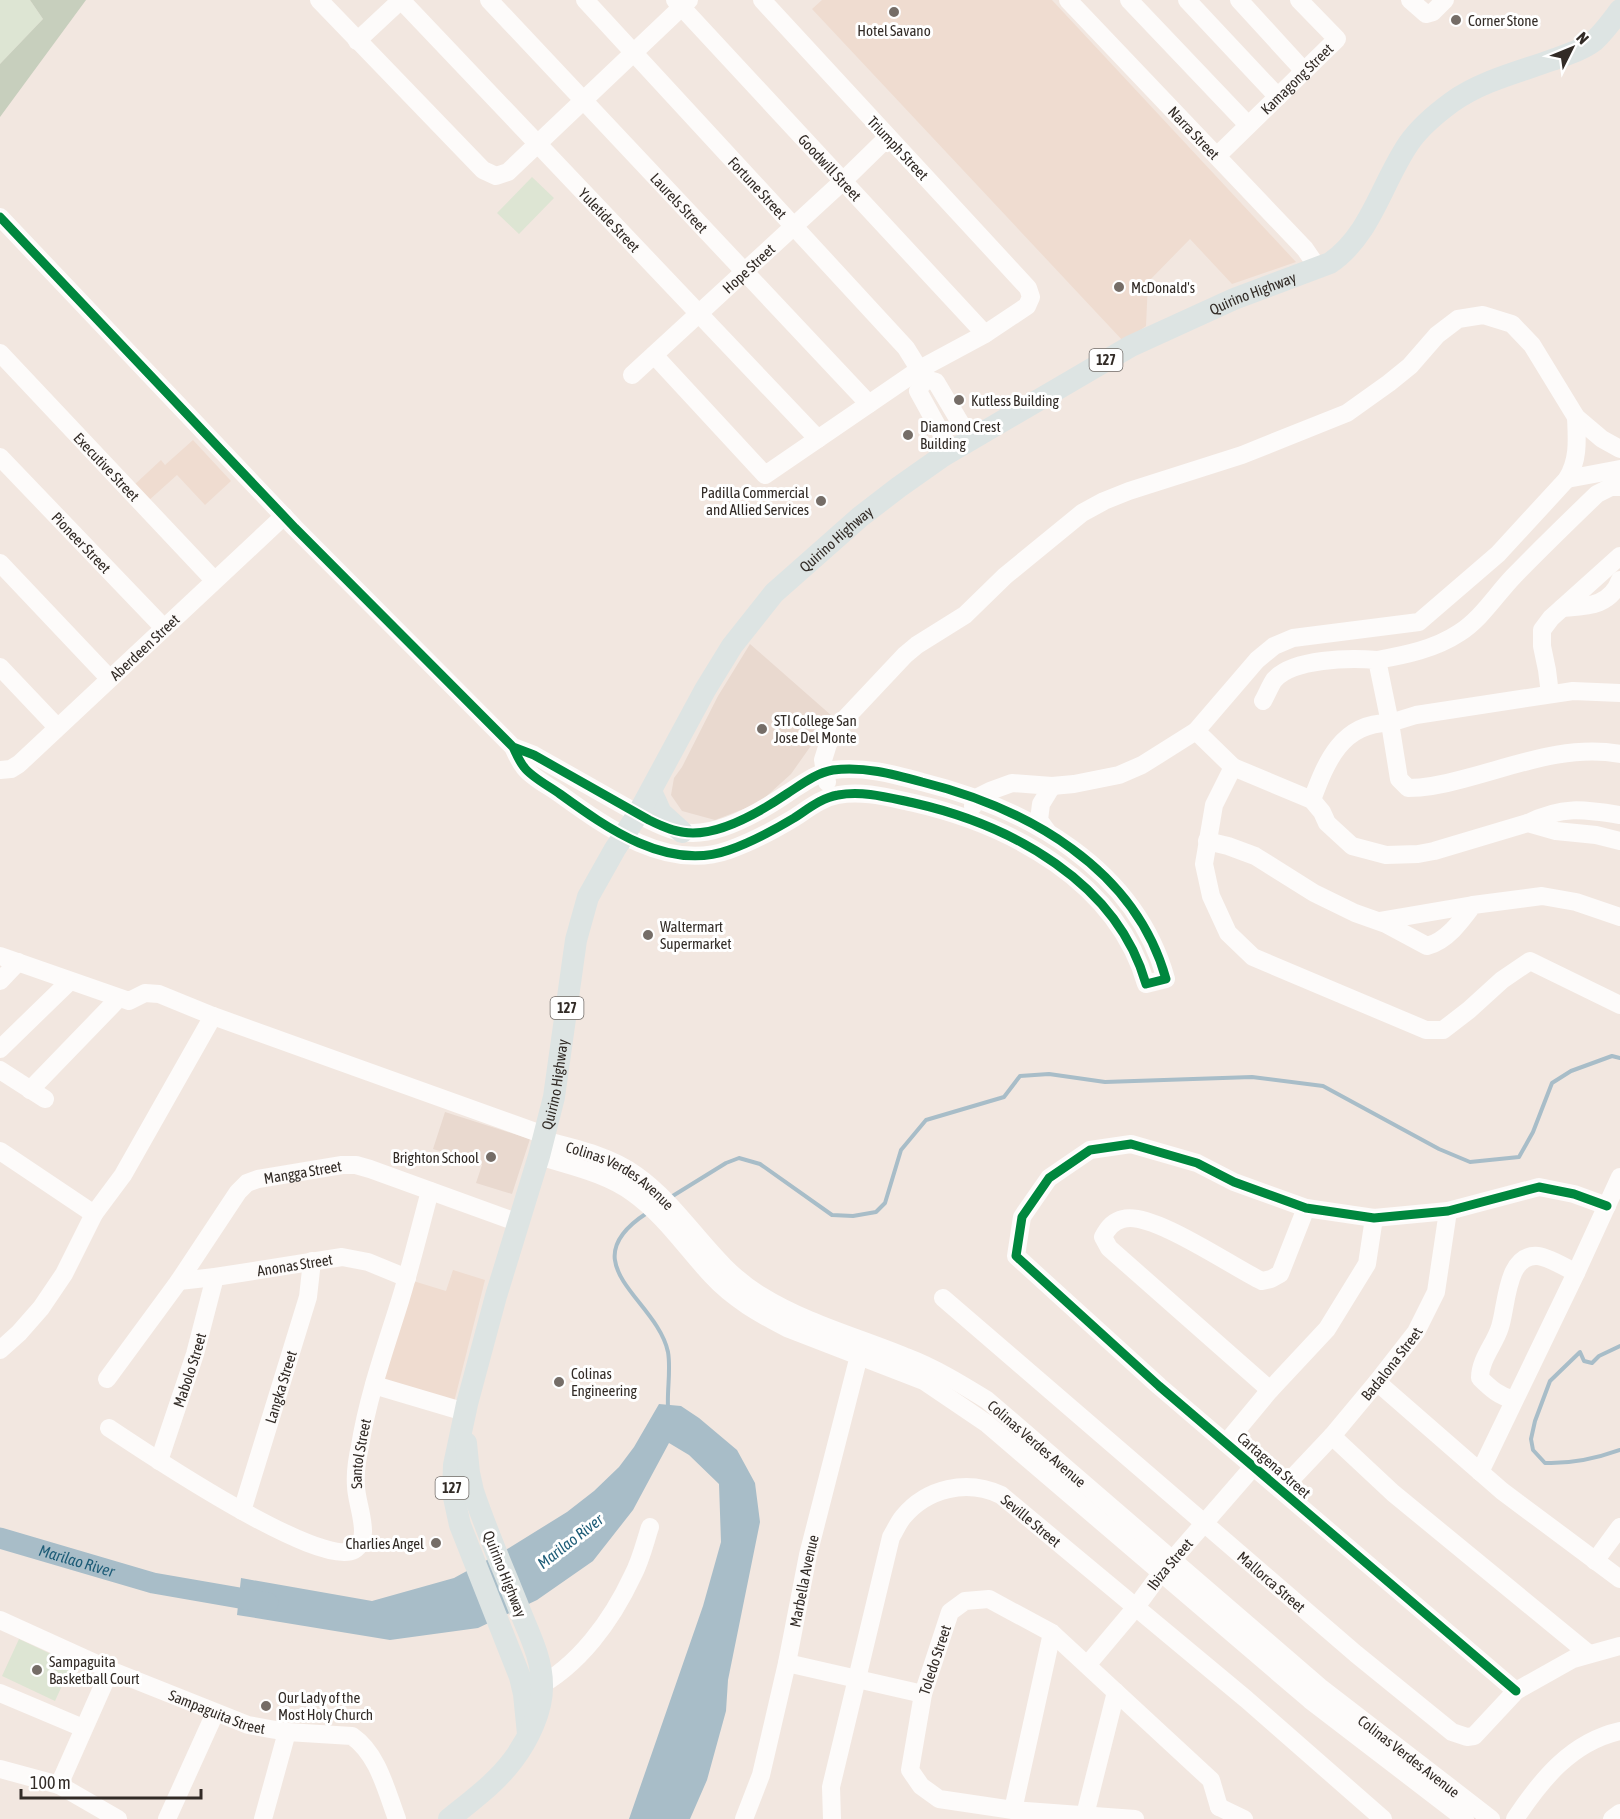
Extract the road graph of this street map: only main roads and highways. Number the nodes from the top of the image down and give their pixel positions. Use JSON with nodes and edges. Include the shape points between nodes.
{"nodes":[{"id":1,"x":1620,"y":10,"type":"edge"},
{"id":2,"x":651,"y":791,"type":"junction"},
{"id":3,"x":682,"y":832,"type":"road end"},
{"id":4,"x":465,"y":1412,"type":"junction"},
{"id":5,"x":533,"y":1689,"type":"junction"},
{"id":6,"x":449,"y":1819,"type":"edge"}],
"edges":[{"from":1,"to":2,"type":"main road","name":"Quirino Highway","number":"127","via":[[1593,42],[1578,51],[1483,85],[1441,111],[1410,142],[1372,212],[1337,258],[1131,346],[970,440],[868,511],[774,593],[741,635],[715,673]]},
{"from":2,"to":3,"type":"main road","via":[[661,813]]},
{"from":2,"to":4,"type":"main road","name":"Quirino Highway","number":"127","via":[[588,897],[576,940],[554,1097]]},
{"from":4,"to":5,"type":"main road","name":"Quirino Highway","number":"127","via":[[469,1473],[477,1504],[538,1657]]},
{"from":4,"to":5,"type":"main road","name":"Quirino Highway","number":"127","via":[[452,1480],[460,1525],[500,1630]]},
{"from":5,"to":6,"type":"main road","name":"Quirino Highway","number":"127","via":[[523,1746],[493,1782]]}]}
